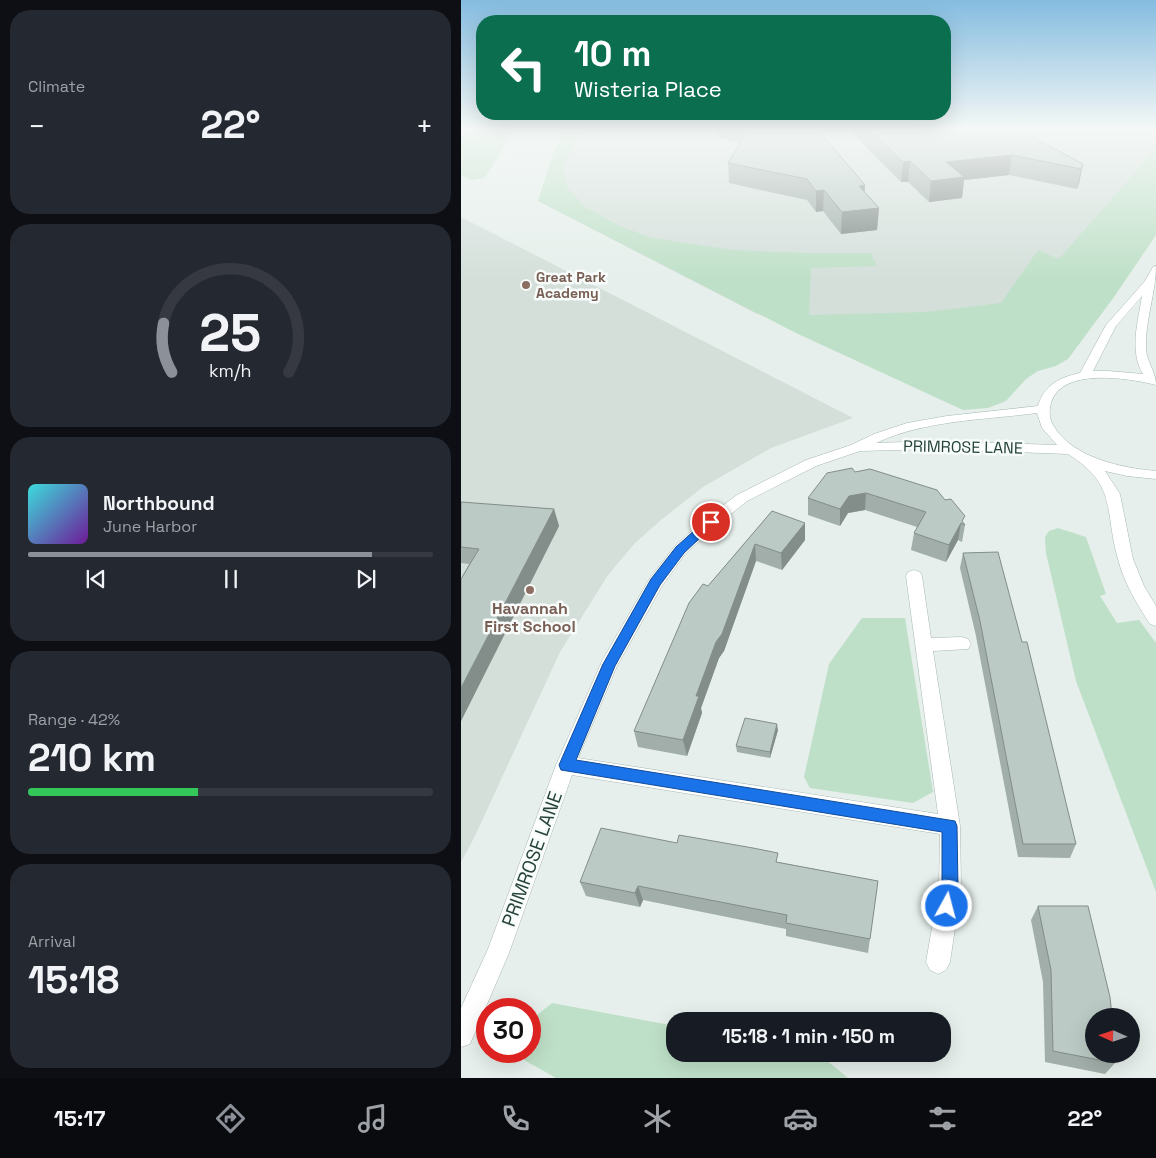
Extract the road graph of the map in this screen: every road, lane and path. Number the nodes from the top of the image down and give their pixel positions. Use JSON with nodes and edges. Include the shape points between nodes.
{"nodes":[{"id":1,"x":1156,"y":269,"type":"edge"},
{"id":2,"x":1149,"y":282,"type":"junction"},
{"id":3,"x":1085,"y":376,"type":"junction"},
{"id":4,"x":1154,"y":381,"type":"edge"},
{"id":5,"x":1043,"y":409,"type":"junction"},
{"id":6,"x":856,"y":448,"type":"junction"},
{"id":7,"x":1070,"y":450,"type":"junction"},
{"id":8,"x":1085,"y":458,"type":"junction"},
{"id":9,"x":1156,"y":474,"type":"edge"},
{"id":10,"x":914,"y":576,"type":"dead end"},
{"id":11,"x":1156,"y":620,"type":"edge"},
{"id":12,"x":962,"y":644,"type":"dead end"},
{"id":13,"x":925,"y":645,"type":"junction"},
{"id":14,"x":566,"y":765,"type":"junction"},
{"id":15,"x":950,"y":826,"type":"junction"},
{"id":16,"x":938,"y":962,"type":"dead end"},
{"id":17,"x":461,"y":1035,"type":"edge"}],
"edges":[{"from":1,"to":2,"type":"street"},
{"from":2,"to":3,"type":"street","via":[[1111,325]]},
{"from":2,"to":4,"type":"street","via":[[1140,357]]},
{"from":3,"to":4,"type":"street","via":[[1117,374]]},
{"from":3,"to":5,"type":"street","via":[[1059,384],[1045,400]]},
{"from":5,"to":6,"type":"street","name":"PRIMROSE LANE","via":[[907,428]]},
{"from":5,"to":7,"type":"street","via":[[1049,430]]},
{"from":6,"to":7,"type":"street","name":"PRIMROSE LANE","via":[[934,445]]},
{"from":6,"to":14,"type":"street","name":"PRIMROSE LANE","via":[[811,462],[742,498],[680,550],[656,582],[609,664]]},
{"from":7,"to":8,"type":"street"},
{"from":8,"to":9,"type":"street","via":[[1122,471]]},
{"from":8,"to":11,"type":"street","via":[[1101,474],[1114,495],[1130,573]]},
{"from":10,"to":13,"type":"street"},
{"from":12,"to":13,"type":"street"},
{"from":13,"to":15,"type":"street"},
{"from":14,"to":15,"type":"street"},
{"from":14,"to":17,"type":"street","name":"PRIMROSE LANE","via":[[498,953]]},
{"from":15,"to":16,"type":"street","via":[[950,888]]}]}
